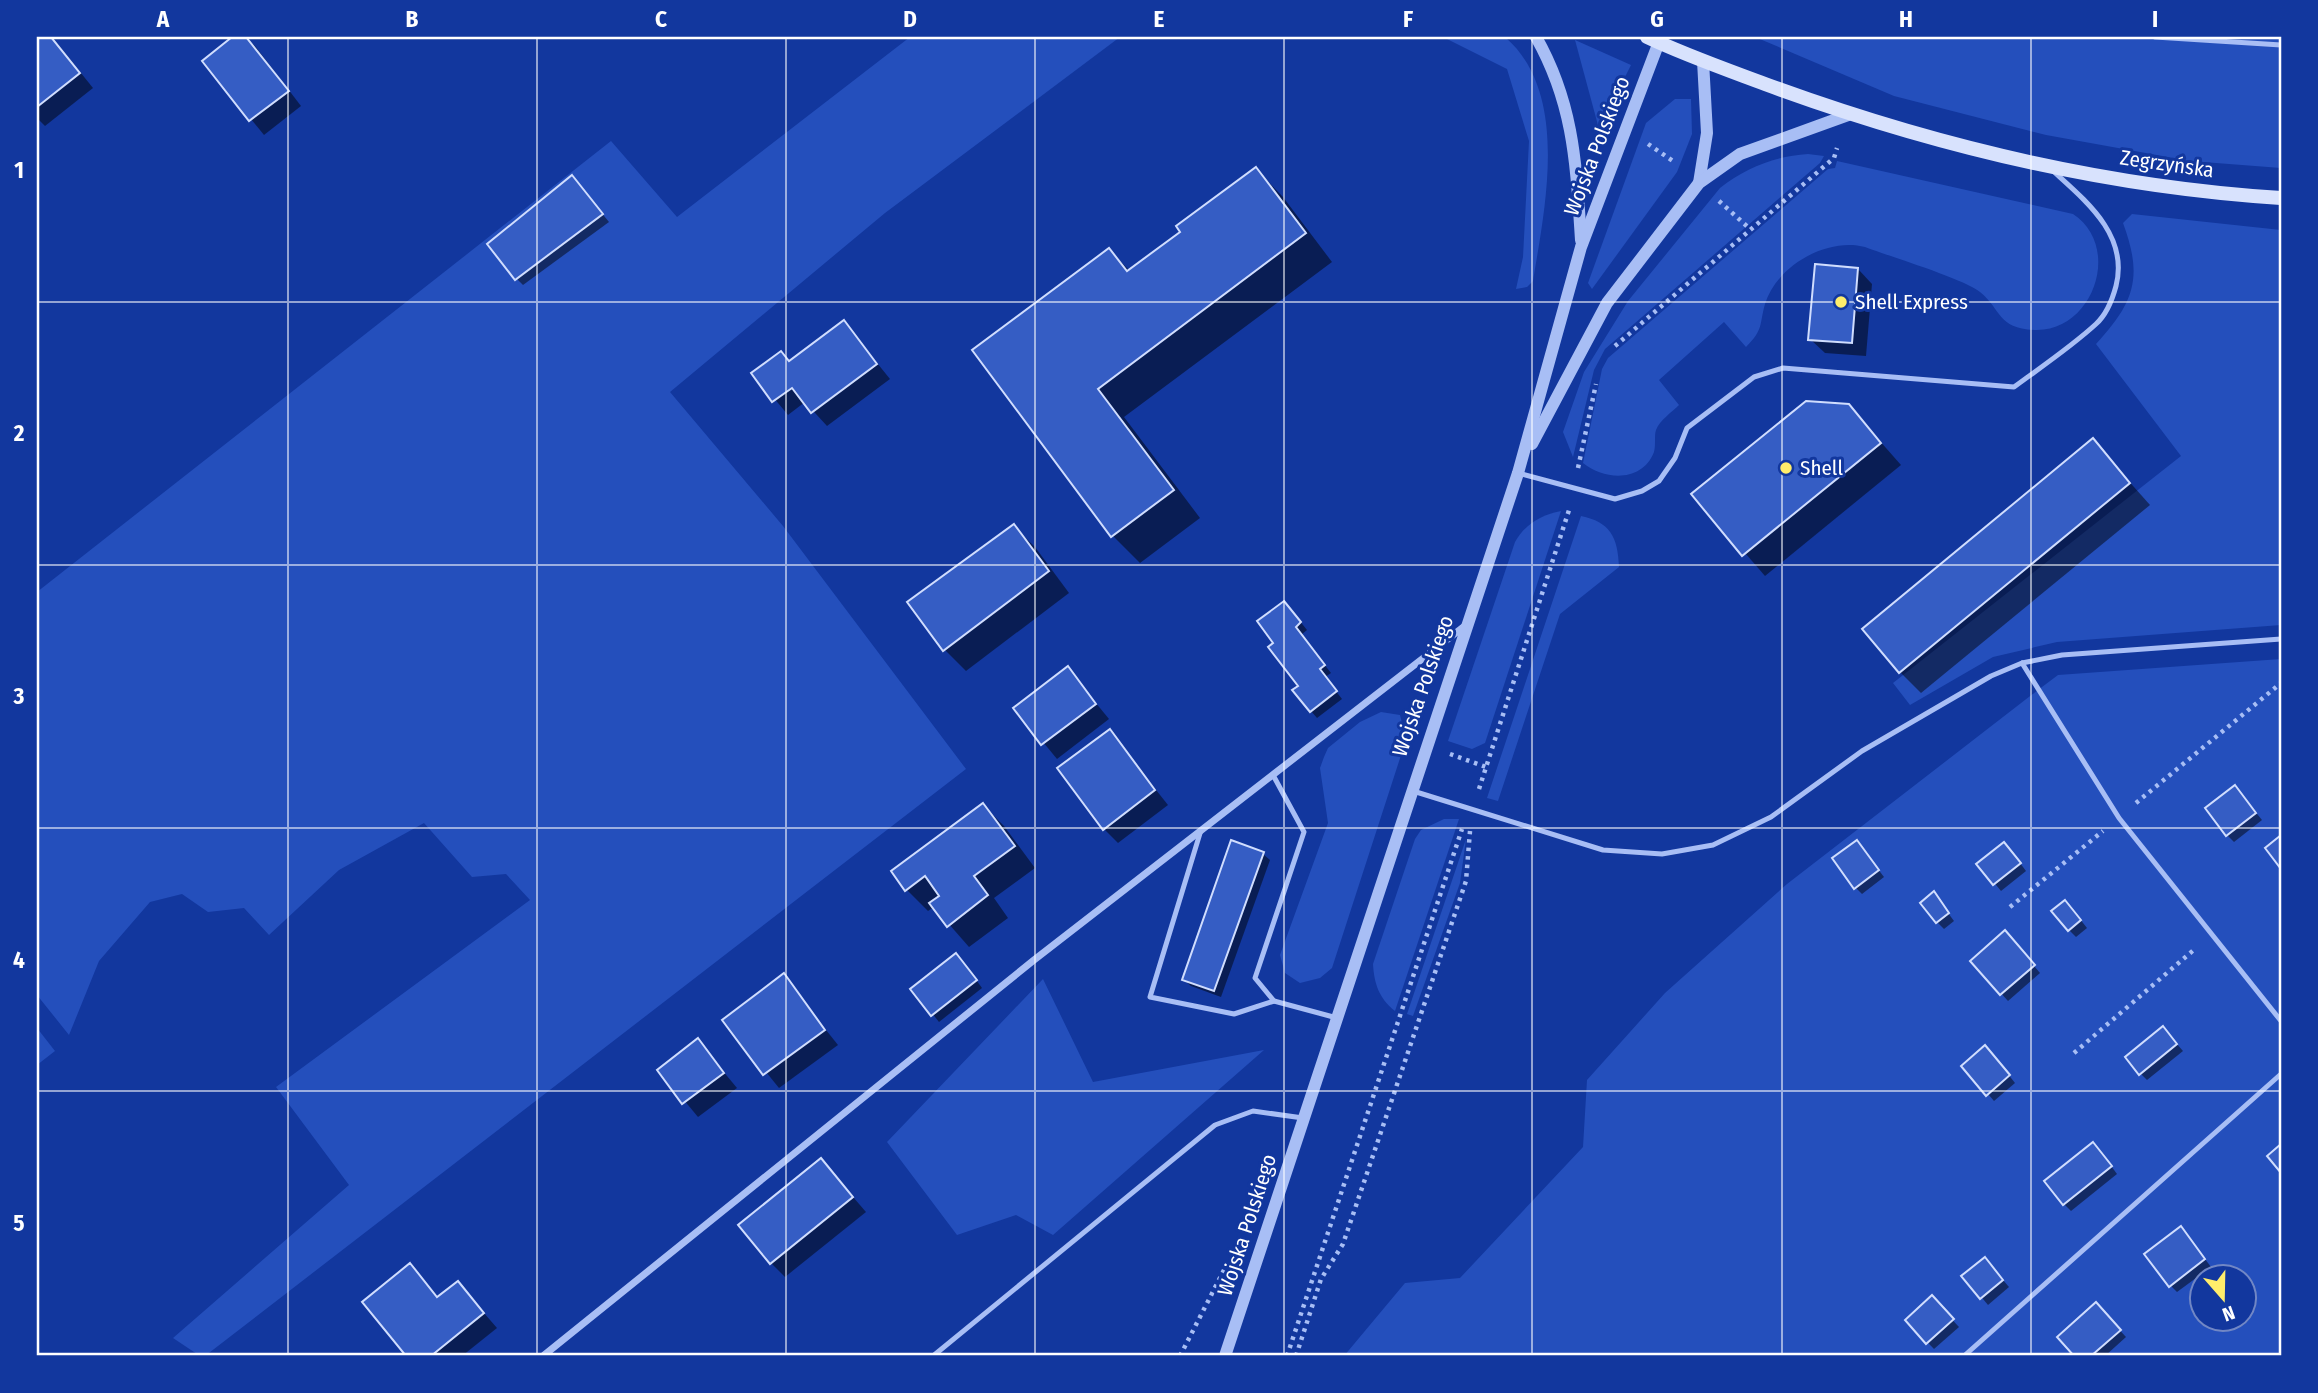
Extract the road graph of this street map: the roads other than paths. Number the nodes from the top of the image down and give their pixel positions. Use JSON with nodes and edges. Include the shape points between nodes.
{"nodes":[{"id":1,"x":1536,"y":37,"type":"edge"},
{"id":2,"x":2155,"y":37,"type":"edge"},
{"id":3,"x":1655,"y":39,"type":"edge"},
{"id":4,"x":2281,"y":45,"type":"edge"},
{"id":5,"x":1703,"y":61,"type":"junction"},
{"id":6,"x":1849,"y":115,"type":"junction"},
{"id":7,"x":2047,"y":166,"type":"junction"},
{"id":8,"x":1699,"y":183,"type":"junction"},
{"id":9,"x":2281,"y":198,"type":"edge"},
{"id":10,"x":1581,"y":247,"type":"junction"},
{"id":11,"x":1518,"y":473,"type":"junction"},
{"id":12,"x":1466,"y":624,"type":"junction"},
{"id":13,"x":2281,"y":639,"type":"edge"},
{"id":14,"x":2022,"y":663,"type":"junction"},
{"id":15,"x":1273,"y":775,"type":"junction"},
{"id":16,"x":1410,"y":790,"type":"junction"},
{"id":17,"x":1201,"y":830,"type":"junction"},
{"id":18,"x":1274,"y":1001,"type":"junction"},
{"id":19,"x":1337,"y":1018,"type":"junction"},
{"id":20,"x":2281,"y":1021,"type":"edge"},
{"id":21,"x":2281,"y":1074,"type":"edge"},
{"id":22,"x":1305,"y":1118,"type":"junction"},
{"id":23,"x":543,"y":1356,"type":"edge"},
{"id":24,"x":933,"y":1356,"type":"edge"},
{"id":25,"x":1226,"y":1356,"type":"edge"},
{"id":26,"x":1964,"y":1356,"type":"edge"}],
"edges":[{"from":1,"to":10,"type":"street","via":[[1556,71],[1569,117]]},
{"from":2,"to":4,"type":"lane"},
{"from":3,"to":5,"type":"main road"},
{"from":3,"to":10,"type":"street","name":"Wojska Polskiego"},
{"from":5,"to":6,"type":"main road"},
{"from":5,"to":8,"type":"street","via":[[1707,133]]},
{"from":6,"to":7,"type":"main road"},
{"from":6,"to":8,"type":"street","via":[[1740,154]]},
{"from":7,"to":9,"type":"main road","name":"Zegrzyńska"},
{"from":7,"to":11,"type":"lane","via":[[2090,204],[2108,228],[2118,254],[2118,278],[2111,304],[2097,323],[2014,387],[1783,368],[1754,376],[1687,428],[1659,481],[1642,491],[1615,499]]},
{"from":8,"to":11,"type":"street","via":[[1607,303]]},
{"from":10,"to":11,"type":"street","name":"Wojska Polskiego"},
{"from":11,"to":12,"type":"street","name":"Wojska Polskiego"},
{"from":12,"to":15,"type":"street"},
{"from":12,"to":16,"type":"street","name":"Wojska Polskiego"},
{"from":13,"to":14,"type":"lane","via":[[2062,655]]},
{"from":14,"to":16,"type":"lane","via":[[1862,751],[1771,817],[1713,845],[1662,854],[1603,850]]},
{"from":14,"to":20,"type":"lane","via":[[2119,818]]},
{"from":15,"to":17,"type":"street"},
{"from":15,"to":18,"type":"lane","via":[[1304,832],[1255,978]]},
{"from":16,"to":19,"type":"street","name":"Wojska Polskiego"},
{"from":17,"to":18,"type":"lane","via":[[1150,996],[1234,1014]]},
{"from":17,"to":23,"type":"street"},
{"from":18,"to":19,"type":"lane"},
{"from":19,"to":22,"type":"street","name":"Wojska Polskiego"},
{"from":21,"to":26,"type":"lane"},
{"from":22,"to":24,"type":"lane","via":[[1253,1111],[1215,1125]]},
{"from":22,"to":25,"type":"street","name":"Wojska Polskiego"}]}
